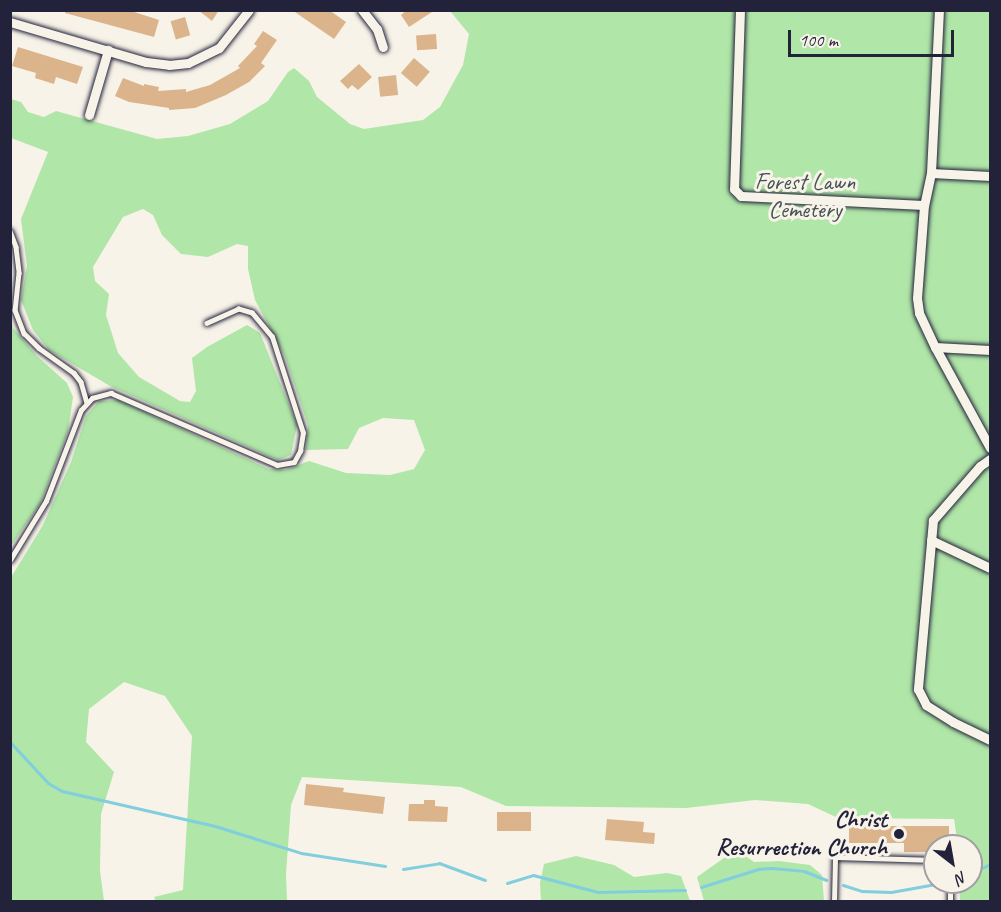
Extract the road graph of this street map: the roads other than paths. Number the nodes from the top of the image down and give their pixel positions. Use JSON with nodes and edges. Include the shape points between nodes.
{"nodes":[{"id":1,"x":249,"y":10,"type":"edge"},
{"id":2,"x":362,"y":10,"type":"edge"},
{"id":3,"x":740,"y":10,"type":"edge"},
{"id":4,"x":939,"y":10,"type":"edge"},
{"id":5,"x":10,"y":22,"type":"edge"},
{"id":6,"x":383,"y":46,"type":"dead end"},
{"id":7,"x":108,"y":50,"type":"junction"},
{"id":8,"x":89,"y":115,"type":"dead end"},
{"id":9,"x":931,"y":173,"type":"junction"},
{"id":10,"x":990,"y":176,"type":"edge"},
{"id":11,"x":924,"y":205,"type":"junction"},
{"id":12,"x":10,"y":231,"type":"edge"},
{"id":13,"x":207,"y":323,"type":"dead end"},
{"id":14,"x":935,"y":347,"type":"junction"},
{"id":15,"x":990,"y":350,"type":"edge"},
{"id":16,"x":87,"y":403,"type":"junction"},
{"id":17,"x":990,"y":448,"type":"edge"},
{"id":18,"x":990,"y":459,"type":"edge"},
{"id":19,"x":931,"y":540,"type":"junction"},
{"id":20,"x":10,"y":560,"type":"edge"},
{"id":21,"x":990,"y":568,"type":"edge"},
{"id":22,"x":990,"y":740,"type":"edge"},
{"id":23,"x":923,"y":860,"type":"edge"},
{"id":24,"x":834,"y":902,"type":"edge"}],
"edges":[{"from":1,"to":7,"type":"street","via":[[219,48],[188,63],[146,62]]},
{"from":2,"to":6,"type":"street","via":[[377,29]]},
{"from":3,"to":11,"type":"street","via":[[734,189],[741,196]]},
{"from":4,"to":9,"type":"street"},
{"from":5,"to":7,"type":"street"},
{"from":7,"to":8,"type":"street"},
{"from":9,"to":10,"type":"street"},
{"from":9,"to":11,"type":"street"},
{"from":11,"to":14,"type":"street","via":[[917,298],[919,313]]},
{"from":12,"to":16,"type":"lane","via":[[19,273],[15,310],[24,333],[74,373]]},
{"from":13,"to":16,"type":"lane","via":[[239,309],[252,313],[272,337],[303,433],[294,462],[277,465],[111,393]]},
{"from":14,"to":15,"type":"street"},
{"from":14,"to":17,"type":"street"},
{"from":16,"to":20,"type":"lane","via":[[45,501]]},
{"from":18,"to":19,"type":"street","via":[[933,520]]},
{"from":19,"to":21,"type":"street"},
{"from":19,"to":22,"type":"street","via":[[918,689],[926,705]]},
{"from":23,"to":24,"type":"lane","via":[[835,856]]}]}
